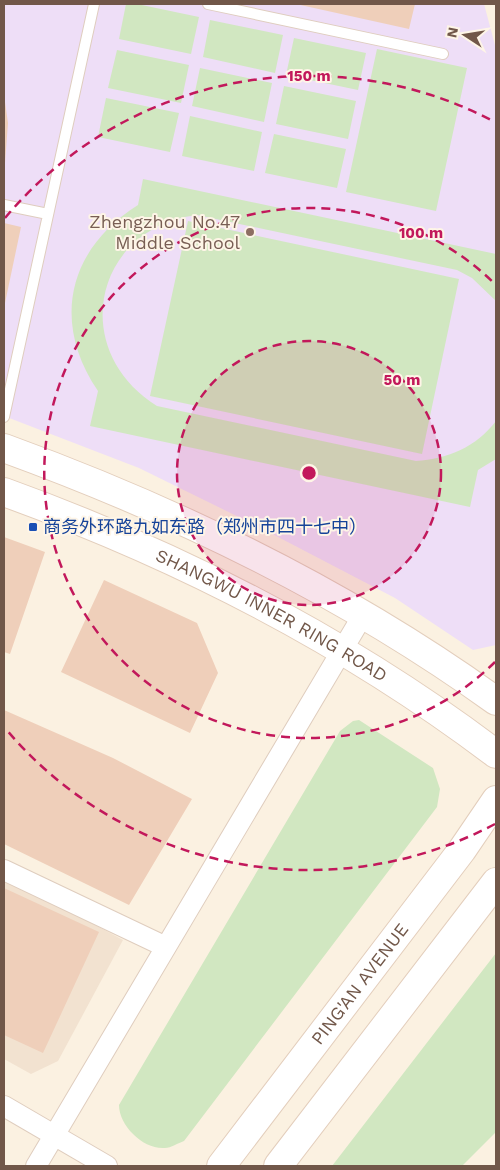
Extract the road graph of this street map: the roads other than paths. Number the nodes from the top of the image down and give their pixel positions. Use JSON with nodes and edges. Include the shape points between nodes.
{"nodes":[{"id":1,"x":94,"y":4,"type":"edge"},
{"id":2,"x":208,"y":4,"type":"edge"},
{"id":3,"x":443,"y":54,"type":"dead end"},
{"id":4,"x":4,"y":204,"type":"edge"},
{"id":5,"x":48,"y":214,"type":"junction"},
{"id":6,"x":4,"y":417,"type":"edge"},
{"id":7,"x":4,"y":448,"type":"edge"},
{"id":8,"x":4,"y":492,"type":"edge"},
{"id":9,"x":363,"y":615,"type":"junction"},
{"id":10,"x":342,"y":651,"type":"junction"},
{"id":11,"x":496,"y":701,"type":"edge"},
{"id":12,"x":496,"y":754,"type":"edge"},
{"id":13,"x":496,"y":800,"type":"edge"},
{"id":14,"x":4,"y":870,"type":"edge"},
{"id":15,"x":496,"y":882,"type":"edge"},
{"id":16,"x":166,"y":946,"type":"junction"},
{"id":17,"x":4,"y":1106,"type":"edge"},
{"id":18,"x":54,"y":1135,"type":"junction"},
{"id":19,"x":36,"y":1166,"type":"edge"},
{"id":20,"x":107,"y":1166,"type":"edge"},
{"id":21,"x":221,"y":1166,"type":"edge"},
{"id":22,"x":278,"y":1166,"type":"edge"}],
"edges":[{"from":1,"to":5,"type":"lane"},
{"from":2,"to":3,"type":"lane"},
{"from":4,"to":5,"type":"lane"},
{"from":5,"to":6,"type":"lane"},
{"from":7,"to":9,"type":"street","via":[[165,512]]},
{"from":8,"to":10,"type":"street","name":"SHANGWU INNER RING ROAD","via":[[148,550]]},
{"from":9,"to":10,"type":"street"},
{"from":9,"to":11,"type":"street","via":[[438,659]]},
{"from":10,"to":12,"type":"street","name":"SHANGWU INNER RING ROAD","via":[[415,694]]},
{"from":10,"to":16,"type":"street"},
{"from":13,"to":21,"type":"street","name":"PING'AN AVENUE","via":[[462,850]]},
{"from":14,"to":16,"type":"street"},
{"from":15,"to":22,"type":"street"},
{"from":16,"to":18,"type":"street"},
{"from":17,"to":18,"type":"street"},
{"from":18,"to":19,"type":"street"},
{"from":18,"to":20,"type":"street"}]}
